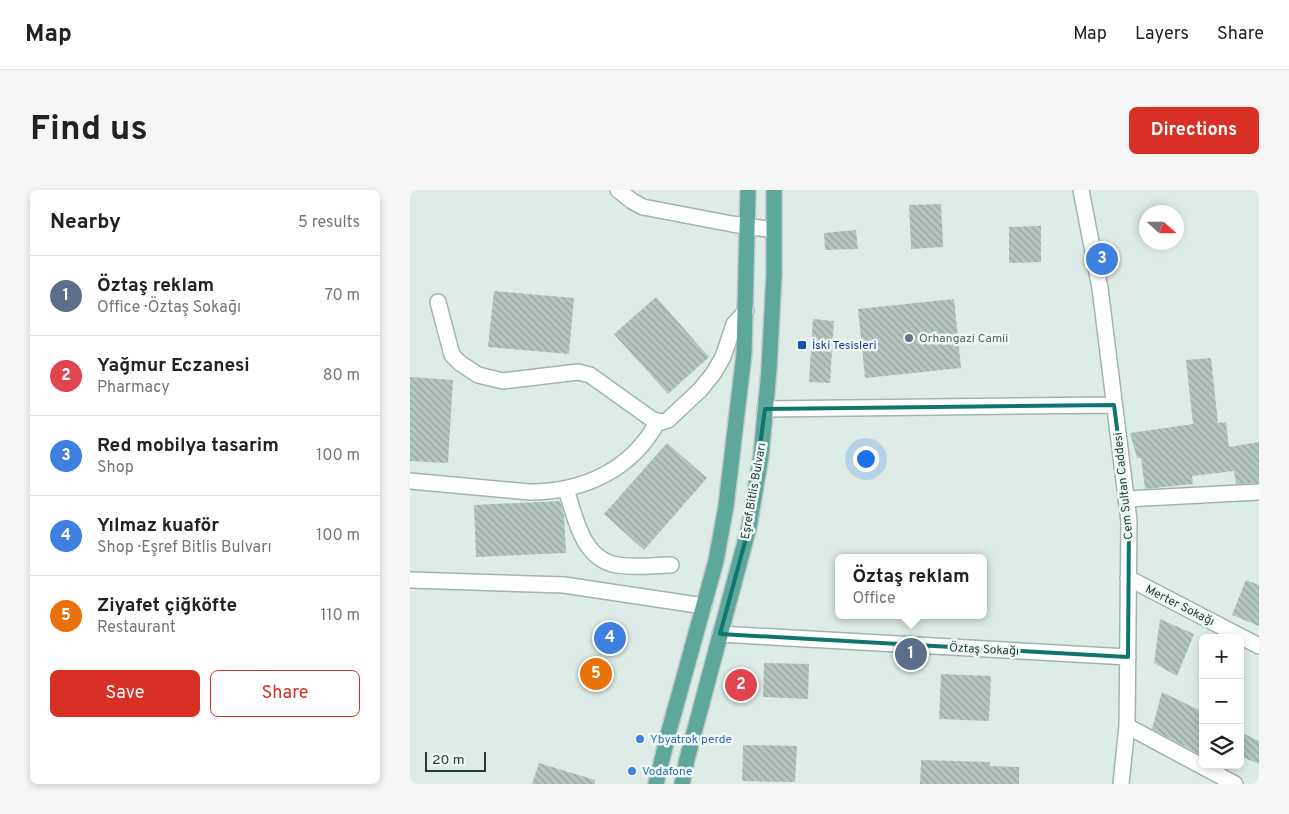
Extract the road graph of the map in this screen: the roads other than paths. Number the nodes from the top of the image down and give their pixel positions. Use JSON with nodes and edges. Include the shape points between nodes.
{"nodes":[{"id":1,"x":618,"y":190,"type":"edge"},
{"id":2,"x":748,"y":190,"type":"edge"},
{"id":3,"x":774,"y":190,"type":"edge"},
{"id":4,"x":1081,"y":190,"type":"edge"},
{"id":5,"x":748,"y":227,"type":"junction"},
{"id":6,"x":774,"y":230,"type":"junction"},
{"id":7,"x":438,"y":302,"type":"dead end"},
{"id":8,"x":746,"y":311,"type":"junction"},
{"id":9,"x":1114,"y":405,"type":"junction"},
{"id":10,"x":765,"y":409,"type":"junction"},
{"id":11,"x":658,"y":421,"type":"junction"},
{"id":12,"x":410,"y":481,"type":"edge"},
{"id":13,"x":566,"y":489,"type":"junction"},
{"id":14,"x":1259,"y":492,"type":"edge"},
{"id":15,"x":1126,"y":498,"type":"junction"},
{"id":16,"x":671,"y":565,"type":"dead end"},
{"id":17,"x":1128,"y":578,"type":"junction"},
{"id":18,"x":410,"y":580,"type":"edge"},
{"id":19,"x":704,"y":606,"type":"junction"},
{"id":20,"x":720,"y":634,"type":"junction"},
{"id":21,"x":1259,"y":646,"type":"edge"},
{"id":22,"x":1128,"y":657,"type":"junction"},
{"id":23,"x":1127,"y":726,"type":"junction"},
{"id":24,"x":656,"y":784,"type":"edge"},
{"id":25,"x":682,"y":784,"type":"edge"},
{"id":26,"x":1121,"y":784,"type":"edge"},
{"id":27,"x":1235,"y":784,"type":"edge"}],
"edges":[{"from":1,"to":5,"type":"street","via":[[643,207]]},
{"from":2,"to":5,"type":"main road","name":"Eşref Bitlis Bulvarı"},
{"from":3,"to":6,"type":"main road","name":"Eşref Bitlis Bulvarı"},
{"from":4,"to":9,"type":"street","name":"Cem Sultan Caddesi","via":[[1100,288]]},
{"from":5,"to":6,"type":"street"},
{"from":5,"to":8,"type":"main road","name":"Eşref Bitlis Bulvarı"},
{"from":6,"to":10,"type":"main road","name":"Eşref Bitlis Bulvarı","via":[[770,360]]},
{"from":7,"to":11,"type":"street","via":[[452,355],[474,372],[503,381],[585,373]]},
{"from":8,"to":11,"type":"street","via":[[734,324],[723,357],[713,374],[674,417]]},
{"from":8,"to":19,"type":"main road","name":"Eşref Bitlis Bulvarı","via":[[726,506]]},
{"from":9,"to":10,"type":"street"},
{"from":9,"to":15,"type":"street","name":"Cem Sultan Caddesi"},
{"from":10,"to":20,"type":"main road","name":"Eşref Bitlis Bulvarı","via":[[749,527]]},
{"from":11,"to":13,"type":"street","via":[[643,445],[619,467]]},
{"from":12,"to":13,"type":"street","via":[[530,492]]},
{"from":13,"to":16,"type":"street","via":[[580,534],[601,558],[617,565]]},
{"from":14,"to":15,"type":"street"},
{"from":15,"to":17,"type":"street","name":"Cem Sultan Caddesi"},
{"from":17,"to":21,"type":"street","name":"Merter Sokağı"},
{"from":17,"to":22,"type":"street","name":"Cem Sultan Caddesi"},
{"from":18,"to":19,"type":"street","via":[[564,584]]},
{"from":19,"to":24,"type":"main road","name":"Eşref Bitlis Bulvarı"},
{"from":20,"to":22,"type":"street","name":"Öztaş Sokağı"},
{"from":20,"to":25,"type":"main road","name":"Eşref Bitlis Bulvarı"},
{"from":22,"to":23,"type":"street","name":"Cem Sultan Caddesi"},
{"from":23,"to":26,"type":"street","name":"Cem Sultan Caddesi"},
{"from":23,"to":27,"type":"street"}]}
